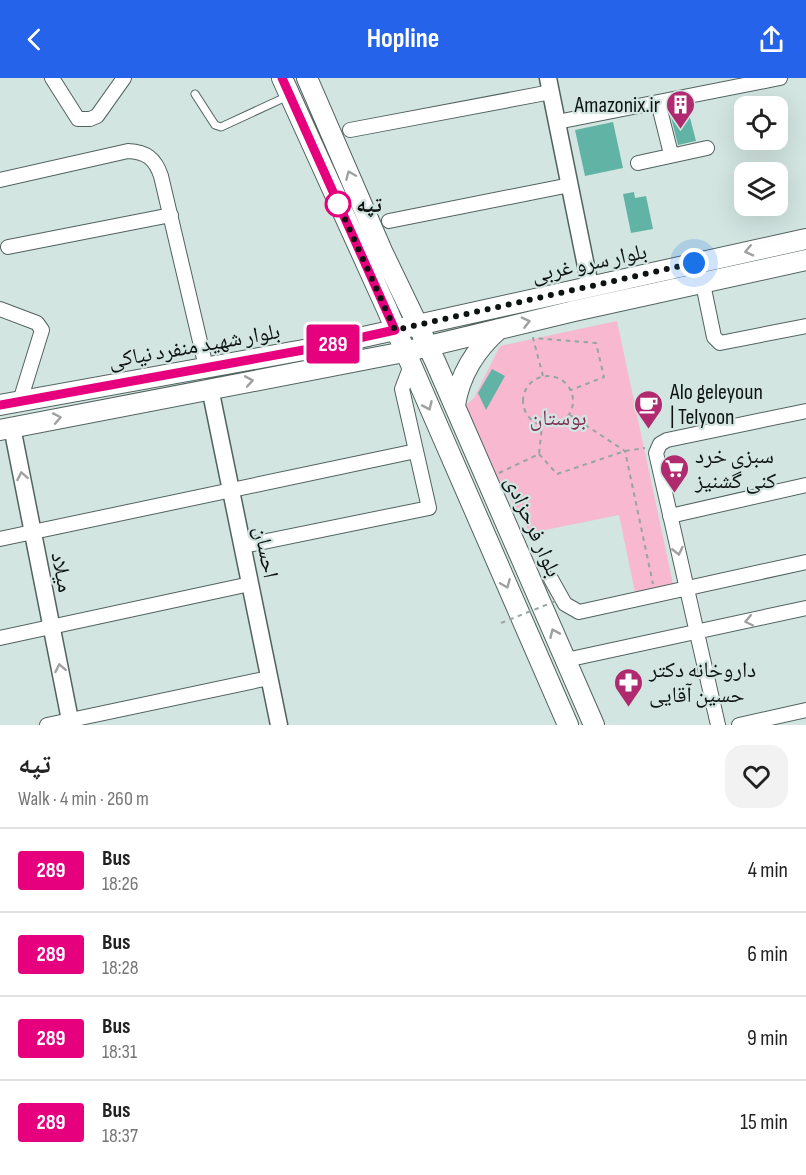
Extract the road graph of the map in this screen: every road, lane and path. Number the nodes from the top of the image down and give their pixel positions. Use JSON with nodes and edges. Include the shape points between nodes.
{"nodes":[{"id":1,"x":52,"y":78,"type":"edge"},
{"id":2,"x":124,"y":78,"type":"edge"},
{"id":3,"x":307,"y":78,"type":"edge"},
{"id":4,"x":780,"y":78,"type":"edge"},
{"id":5,"x":549,"y":85,"type":"edge"},
{"id":6,"x":286,"y":87,"type":"edge"},
{"id":7,"x":195,"y":94,"type":"dead end"},
{"id":8,"x":658,"y":102,"type":"junction"},
{"id":9,"x":557,"y":122,"type":"junction"},
{"id":10,"x":350,"y":130,"type":"dead end"},
{"id":11,"x":707,"y":148,"type":"dead end"},
{"id":12,"x":670,"y":154,"type":"junction"},
{"id":13,"x":638,"y":163,"type":"dead end"},
{"id":14,"x":0,"y":180,"type":"edge"},
{"id":15,"x":570,"y":185,"type":"junction"},
{"id":16,"x":171,"y":215,"type":"junction"},
{"id":17,"x":389,"y":221,"type":"dead end"},
{"id":18,"x":806,"y":239,"type":"edge"},
{"id":19,"x":8,"y":247,"type":"dead end"},
{"id":20,"x":382,"y":251,"type":"junction"},
{"id":21,"x":362,"y":258,"type":"junction"},
{"id":22,"x":806,"y":260,"type":"edge"},
{"id":23,"x":703,"y":284,"type":"junction"},
{"id":24,"x":590,"y":286,"type":"junction"},
{"id":25,"x":0,"y":309,"type":"edge"},
{"id":26,"x":417,"y":324,"type":"junction"},
{"id":27,"x":806,"y":326,"type":"edge"},
{"id":28,"x":500,"y":329,"type":"junction"},
{"id":29,"x":395,"y":330,"type":"junction"},
{"id":30,"x":428,"y":346,"type":"junction"},
{"id":31,"x":407,"y":360,"type":"junction"},
{"id":32,"x":206,"y":367,"type":"junction"},
{"id":33,"x":543,"y":376,"type":"junction"},
{"id":34,"x":210,"y":388,"type":"junction"},
{"id":35,"x":572,"y":390,"type":"junction"},
{"id":36,"x":20,"y":401,"type":"junction"},
{"id":37,"x":0,"y":405,"type":"edge"},
{"id":38,"x":455,"y":405,"type":"junction"},
{"id":39,"x":806,"y":411,"type":"edge"},
{"id":40,"x":570,"y":415,"type":"junction"},
{"id":41,"x":542,"y":426,"type":"junction"},
{"id":42,"x":6,"y":429,"type":"edge"},
{"id":43,"x":416,"y":451,"type":"junction"},
{"id":44,"x":625,"y":451,"type":"junction"},
{"id":45,"x":656,"y":453,"type":"junction"},
{"id":46,"x":539,"y":454,"type":"junction"},
{"id":47,"x":492,"y":477,"type":"junction"},
{"id":48,"x":806,"y":485,"type":"edge"},
{"id":49,"x":465,"y":489,"type":"junction"},
{"id":50,"x":232,"y":491,"type":"junction"},
{"id":51,"x":670,"y":516,"type":"junction"},
{"id":52,"x":33,"y":532,"type":"junction"},
{"id":53,"x":0,"y":539,"type":"edge"},
{"id":54,"x":243,"y":546,"type":"junction"},
{"id":55,"x":806,"y":562,"type":"edge"},
{"id":56,"x":551,"y":579,"type":"dead end"},
{"id":57,"x":250,"y":584,"type":"junction"},
{"id":58,"x":687,"y":589,"type":"junction"},
{"id":59,"x":655,"y":596,"type":"junction"},
{"id":60,"x":556,"y":601,"type":"dead end"},
{"id":61,"x":806,"y":608,"type":"edge"},
{"id":62,"x":501,"y":623,"type":"dead end"},
{"id":63,"x":51,"y":627,"type":"junction"},
{"id":64,"x":697,"y":632,"type":"junction"},
{"id":65,"x":0,"y":638,"type":"edge"},
{"id":66,"x":566,"y":660,"type":"junction"},
{"id":67,"x":269,"y":678,"type":"junction"},
{"id":68,"x":806,"y":710,"type":"edge"},
{"id":69,"x":70,"y":723,"type":"edge"},
{"id":70,"x":47,"y":725,"type":"edge"},
{"id":71,"x":279,"y":725,"type":"edge"},
{"id":72,"x":566,"y":725,"type":"edge"},
{"id":73,"x":594,"y":725,"type":"edge"},
{"id":74,"x":718,"y":725,"type":"edge"},
{"id":75,"x":738,"y":725,"type":"edge"}],
"edges":[{"from":1,"to":2,"type":"street","via":[[78,119],[90,119],[102,110]]},
{"from":20,"to":3,"type":"main road","one_way":true},
{"from":4,"to":8,"type":"street"},
{"from":5,"to":9,"type":"street"},
{"from":5,"to":10,"type":"street"},
{"from":6,"to":7,"type":"lane","via":[[221,127],[215,125]]},
{"from":6,"to":21,"type":"main road"},
{"from":8,"to":9,"type":"street"},
{"from":8,"to":12,"type":"street"},
{"from":9,"to":15,"type":"street"},
{"from":11,"to":12,"type":"street"},
{"from":12,"to":13,"type":"street"},
{"from":14,"to":16,"type":"street","via":[[128,151],[146,153],[157,165]]},
{"from":15,"to":17,"type":"street"},
{"from":15,"to":24,"type":"street"},
{"from":16,"to":19,"type":"street"},
{"from":16,"to":32,"type":"street"},
{"from":18,"to":24,"type":"main road","name":"بلوار سرو غربی","one_way":true},
{"from":20,"to":21,"type":"main road","via":[[380,263],[375,265]]},
{"from":20,"to":26,"type":"main road"},
{"from":21,"to":29,"type":"main road"},
{"from":22,"to":23,"type":"main road","name":"بلوار سرو غربی"},
{"from":23,"to":27,"type":"street","via":[[714,337],[720,343]]},
{"from":28,"to":23,"type":"main road","name":"بلوار سرو غربی","one_way":true},
{"from":24,"to":26,"type":"main road","name":"بلوار سرو غربی"},
{"from":25,"to":36,"type":"street","via":[[37,323],[42,330]]},
{"from":26,"to":29,"type":"main road","name":"بلوار سرو غربی"},
{"from":26,"to":30,"type":"main road","name":"بلوار فرحزادی"},
{"from":28,"to":30,"type":"main road","name":"بلوار سرو غربی"},
{"from":28,"to":38,"type":"main road","via":[[468,365]]},
{"from":29,"to":31,"type":"main road"},
{"from":29,"to":32,"type":"main road","name":"بلوار شهید منفرد نیاکی"},
{"from":30,"to":31,"type":"main road","name":"بلوار شهید منفرد نیاکی"},
{"from":30,"to":38,"type":"main road","name":"بلوار فرحزادی"},
{"from":34,"to":31,"type":"main road","name":"بلوار شهید منفرد نیاکی","one_way":true},
{"from":31,"to":43,"type":"street","via":[[402,389]]},
{"from":31,"to":49,"type":"main road","one_way":true},
{"from":32,"to":36,"type":"main road","name":"بلوار شهید منفرد نیاکی"},
{"from":33,"to":35,"type":"path","via":[[560,378]]},
{"from":33,"to":35,"type":"path","via":[[533,338],[596,343],[604,376]]},
{"from":33,"to":41,"type":"path","via":[[528,385],[523,401],[528,417]]},
{"from":42,"to":34,"type":"main road","name":"بلوار شهید منفرد نیاکی","one_way":true},
{"from":34,"to":50,"type":"street","name":"احسان"},
{"from":35,"to":40,"type":"path"},
{"from":36,"to":37,"type":"main road","name":"بلوار شهید منفرد نیاکی"},
{"from":38,"to":47,"type":"main road","name":"بلوار فرحزادی"},
{"from":39,"to":45,"type":"street","via":[[667,441],[660,444]]},
{"from":40,"to":41,"type":"path","via":[[558,425]]},
{"from":40,"to":44,"type":"path"},
{"from":41,"to":46,"type":"path"},
{"from":52,"to":42,"type":"street","name":"میلاد","one_way":true},
{"from":43,"to":50,"type":"street"},
{"from":43,"to":54,"type":"street","via":[[429,508]]},
{"from":44,"to":45,"type":"path","via":[[645,447]]},
{"from":44,"to":46,"type":"path","via":[[557,474]]},
{"from":44,"to":59,"type":"path"},
{"from":45,"to":51,"type":"street"},
{"from":46,"to":47,"type":"path"},
{"from":47,"to":49,"type":"main road","via":[[473,478]]},
{"from":66,"to":47,"type":"main road","name":"بلوار فرحزادی","one_way":true},
{"from":48,"to":51,"type":"street"},
{"from":49,"to":72,"type":"main road","one_way":true},
{"from":50,"to":52,"type":"street"},
{"from":50,"to":54,"type":"street","name":"احسان"},
{"from":51,"to":58,"type":"street","one_way":true},
{"from":52,"to":53,"type":"street"},
{"from":52,"to":63,"type":"street","name":"میلاد"},
{"from":54,"to":57,"type":"street","name":"احسان"},
{"from":55,"to":58,"type":"street"},
{"from":56,"to":59,"type":"street","via":[[565,604],[579,612]]},
{"from":57,"to":63,"type":"street"},
{"from":57,"to":67,"type":"street","name":"احسان"},
{"from":58,"to":59,"type":"street"},
{"from":58,"to":64,"type":"street"},
{"from":60,"to":62,"type":"path","bridge":true},
{"from":61,"to":64,"type":"street","one_way":true},
{"from":63,"to":65,"type":"street"},
{"from":69,"to":63,"type":"street","name":"میلاد","one_way":true},
{"from":64,"to":66,"type":"street"},
{"from":64,"to":74,"type":"street"},
{"from":66,"to":73,"type":"main road","name":"بلوار فرحزادی"},
{"from":67,"to":69,"type":"street"},
{"from":67,"to":71,"type":"street","name":"احسان"},
{"from":68,"to":75,"type":"street"},
{"from":69,"to":70,"type":"street"}]}
